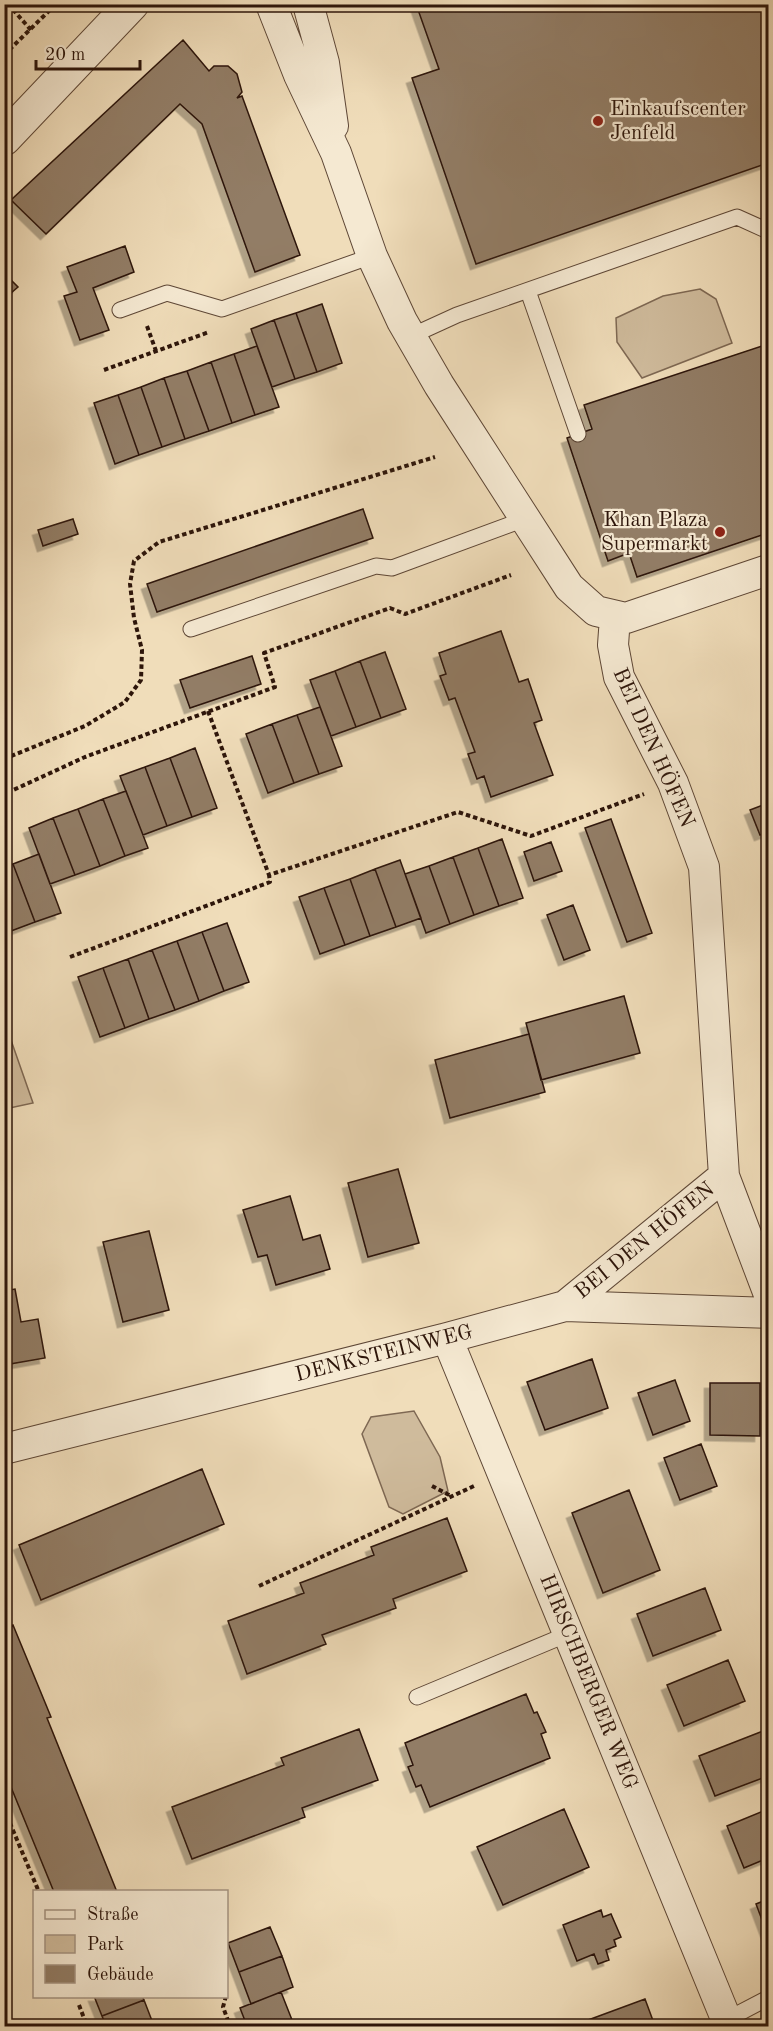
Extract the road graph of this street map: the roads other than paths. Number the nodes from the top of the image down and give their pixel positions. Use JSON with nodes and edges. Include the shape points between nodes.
{"nodes":[{"id":1,"x":132,"y":4,"type":"edge"},
{"id":2,"x":271,"y":4,"type":"edge"},
{"id":3,"x":308,"y":4,"type":"edge"},
{"id":4,"x":4,"y":139,"type":"edge"},
{"id":5,"x":336,"y":153,"type":"junction"},
{"id":6,"x":768,"y":231,"type":"edge"},
{"id":7,"x":372,"y":256,"type":"junction"},
{"id":8,"x":528,"y":291,"type":"junction"},
{"id":9,"x":120,"y":310,"type":"dead end"},
{"id":10,"x":411,"y":336,"type":"junction"},
{"id":11,"x":578,"y":434,"type":"dead end"},
{"id":12,"x":525,"y":519,"type":"junction"},
{"id":13,"x":768,"y":570,"type":"edge"},
{"id":14,"x":615,"y":617,"type":"junction"},
{"id":15,"x":191,"y":629,"type":"dead end"},
{"id":16,"x":724,"y":1176,"type":"junction"},
{"id":17,"x":768,"y":1293,"type":"edge"},
{"id":18,"x":565,"y":1306,"type":"junction"},
{"id":19,"x":768,"y":1313,"type":"edge"},
{"id":20,"x":447,"y":1338,"type":"junction"},
{"id":21,"x":4,"y":1449,"type":"edge"},
{"id":22,"x":568,"y":1634,"type":"junction"},
{"id":23,"x":417,"y":1697,"type":"dead end"},
{"id":24,"x":768,"y":1998,"type":"edge"},
{"id":25,"x":728,"y":2023,"type":"edge"}],
"edges":[{"from":1,"to":4,"type":"street"},
{"from":2,"to":5,"type":"street"},
{"from":3,"to":5,"type":"street","via":[[324,63]]},
{"from":5,"to":7,"type":"street"},
{"from":6,"to":8,"type":"lane","via":[[737,217]]},
{"from":7,"to":9,"type":"lane","via":[[222,309],[167,293]]},
{"from":7,"to":10,"type":"street"},
{"from":8,"to":10,"type":"lane","via":[[457,315]]},
{"from":8,"to":11,"type":"lane"},
{"from":10,"to":12,"type":"street"},
{"from":12,"to":14,"type":"street","via":[[569,587],[596,611]]},
{"from":12,"to":15,"type":"lane","via":[[392,568],[376,566]]},
{"from":13,"to":14,"type":"street","via":[[637,616]]},
{"from":14,"to":16,"type":"street","name":"BEI DEN HÖFEN","via":[[613,645],[619,677],[673,783],[704,867]]},
{"from":16,"to":17,"type":"street","name":"BEI DEN HÖFEN"},
{"from":16,"to":18,"type":"street","name":"BEI DEN HÖFEN"},
{"from":18,"to":19,"type":"street","name":"DENKSTEINWEG"},
{"from":18,"to":20,"type":"street","name":"DENKSTEINWEG"},
{"from":20,"to":21,"type":"street","name":"DENKSTEINWEG"},
{"from":20,"to":22,"type":"street","name":"HIRSCHBERGER WEG"},
{"from":22,"to":23,"type":"lane"},
{"from":22,"to":25,"type":"street","name":"HIRSCHBERGER WEG"},
{"from":24,"to":25,"type":"lane"}]}
